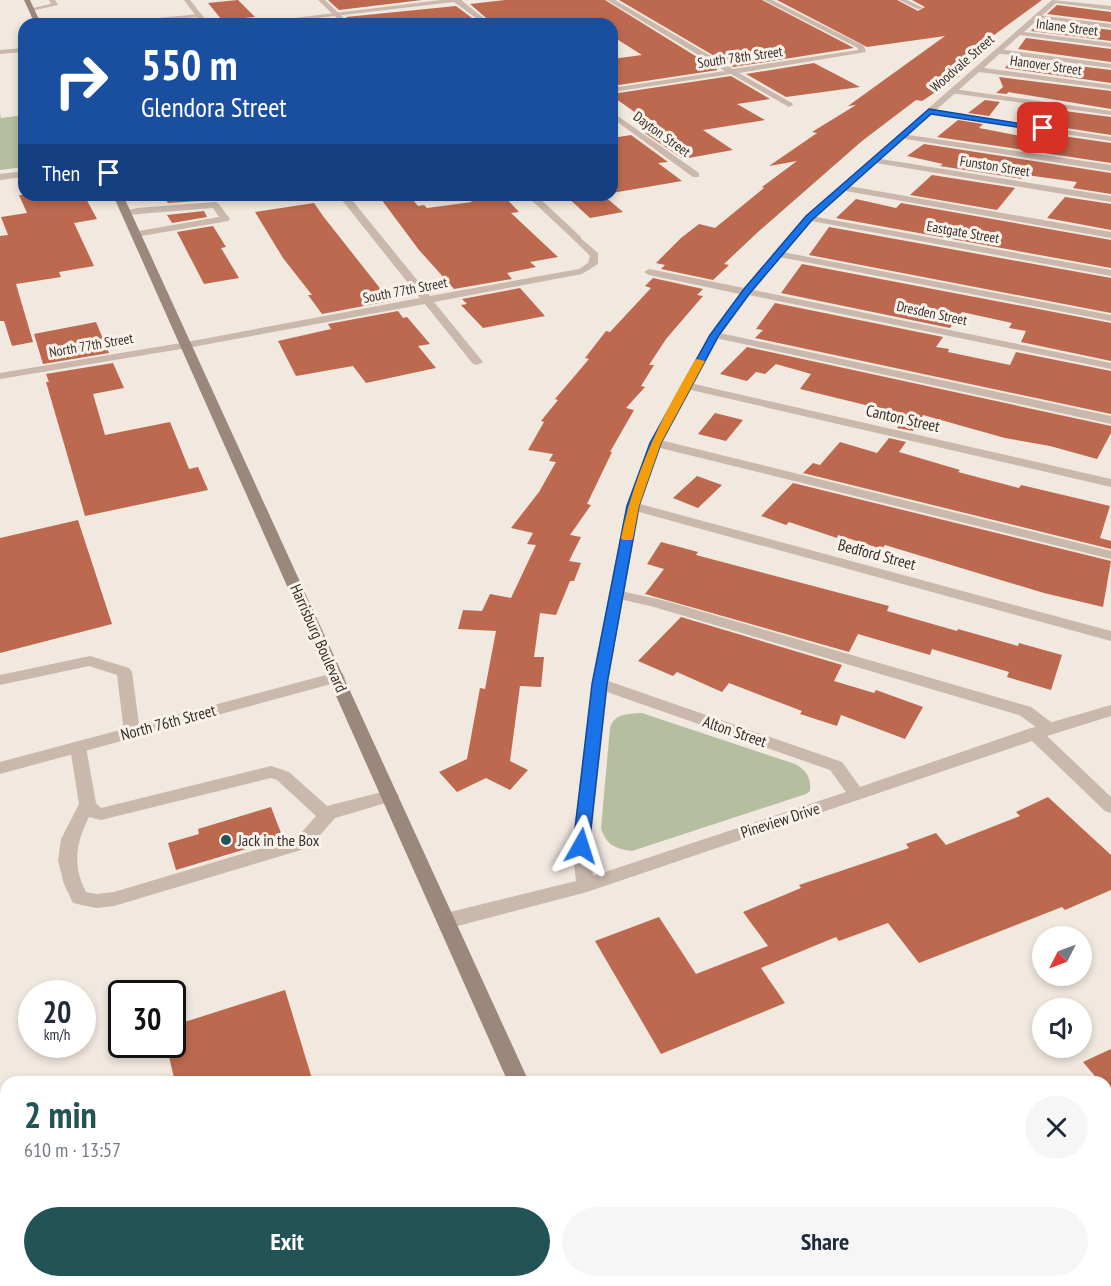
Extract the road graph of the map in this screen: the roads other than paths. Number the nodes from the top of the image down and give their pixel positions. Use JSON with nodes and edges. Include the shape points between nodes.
{"nodes":[{"id":1,"x":39,"y":0,"type":"edge"},
{"id":2,"x":52,"y":0,"type":"edge"},
{"id":3,"x":187,"y":0,"type":"edge"},
{"id":4,"x":321,"y":0,"type":"edge"},
{"id":5,"x":456,"y":0,"type":"edge"},
{"id":6,"x":610,"y":0,"type":"edge"},
{"id":7,"x":767,"y":0,"type":"edge"},
{"id":8,"x":902,"y":0,"type":"edge"},
{"id":9,"x":27,"y":1,"type":"edge"},
{"id":10,"x":1055,"y":1,"type":"edge"},
{"id":11,"x":920,"y":8,"type":"dead end"},
{"id":12,"x":1111,"y":8,"type":"edge"},
{"id":13,"x":31,"y":9,"type":"junction"},
{"id":14,"x":336,"y":14,"type":"junction"},
{"id":15,"x":198,"y":15,"type":"junction"},
{"id":16,"x":1037,"y":17,"type":"junction"},
{"id":17,"x":35,"y":18,"type":"edge"},
{"id":18,"x":171,"y":18,"type":"edge"},
{"id":19,"x":201,"y":18,"type":"edge"},
{"id":20,"x":301,"y":18,"type":"edge"},
{"id":21,"x":340,"y":18,"type":"edge"},
{"id":22,"x":480,"y":18,"type":"edge"},
{"id":23,"x":1111,"y":26,"type":"edge"},
{"id":24,"x":1020,"y":33,"type":"junction"},
{"id":25,"x":1111,"y":45,"type":"edge"},
{"id":26,"x":18,"y":50,"type":"edge"},
{"id":27,"x":998,"y":51,"type":"junction"},
{"id":28,"x":0,"y":52,"type":"edge"},
{"id":29,"x":1111,"y":66,"type":"edge"},
{"id":30,"x":977,"y":69,"type":"junction"},
{"id":31,"x":732,"y":72,"type":"junction"},
{"id":32,"x":1111,"y":87,"type":"edge"},
{"id":33,"x":618,"y":89,"type":"edge"},
{"id":34,"x":953,"y":91,"type":"junction"},
{"id":35,"x":789,"y":105,"type":"dead end"},
{"id":36,"x":929,"y":111,"type":"junction"},
{"id":37,"x":1111,"y":113,"type":"edge"},
{"id":38,"x":618,"y":118,"type":"edge"},
{"id":39,"x":902,"y":136,"type":"junction"},
{"id":40,"x":1111,"y":139,"type":"edge"},
{"id":41,"x":874,"y":160,"type":"junction"},
{"id":42,"x":1111,"y":168,"type":"edge"},
{"id":43,"x":18,"y":175,"type":"edge"},
{"id":44,"x":696,"y":175,"type":"dead end"},
{"id":45,"x":0,"y":177,"type":"edge"},
{"id":46,"x":843,"y":188,"type":"junction"},
{"id":47,"x":1111,"y":199,"type":"edge"},
{"id":48,"x":121,"y":201,"type":"edge"},
{"id":49,"x":348,"y":201,"type":"edge"},
{"id":50,"x":537,"y":201,"type":"edge"},
{"id":51,"x":126,"y":212,"type":"junction"},
{"id":52,"x":809,"y":218,"type":"junction"},
{"id":53,"x":136,"y":234,"type":"junction"},
{"id":54,"x":1111,"y":235,"type":"edge"},
{"id":55,"x":777,"y":254,"type":"junction"},
{"id":56,"x":649,"y":272,"type":"dead end"},
{"id":57,"x":1111,"y":273,"type":"edge"},
{"id":58,"x":747,"y":291,"type":"junction"},
{"id":59,"x":427,"y":301,"type":"junction"},
{"id":60,"x":1111,"y":318,"type":"edge"},
{"id":61,"x":715,"y":335,"type":"junction"},
{"id":62,"x":187,"y":345,"type":"junction"},
{"id":63,"x":477,"y":362,"type":"dead end"},
{"id":64,"x":1111,"y":366,"type":"edge"},
{"id":65,"x":0,"y":376,"type":"edge"},
{"id":66,"x":687,"y":386,"type":"junction"},
{"id":67,"x":1111,"y":420,"type":"edge"},
{"id":68,"x":656,"y":443,"type":"junction"},
{"id":69,"x":1111,"y":483,"type":"edge"},
{"id":70,"x":633,"y":506,"type":"junction"},
{"id":71,"x":1111,"y":555,"type":"edge"},
{"id":72,"x":616,"y":594,"type":"junction"},
{"id":73,"x":1111,"y":636,"type":"edge"},
{"id":74,"x":337,"y":677,"type":"junction"},
{"id":75,"x":0,"y":680,"type":"edge"},
{"id":76,"x":600,"y":684,"type":"junction"},
{"id":77,"x":1111,"y":710,"type":"edge"},
{"id":78,"x":1042,"y":731,"type":"junction"},
{"id":79,"x":132,"y":732,"type":"junction"},
{"id":80,"x":78,"y":747,"type":"junction"},
{"id":81,"x":0,"y":768,"type":"edge"},
{"id":82,"x":857,"y":795,"type":"junction"},
{"id":83,"x":390,"y":796,"type":"junction"},
{"id":84,"x":88,"y":804,"type":"junction"},
{"id":85,"x":1111,"y":807,"type":"edge"},
{"id":86,"x":329,"y":813,"type":"junction"},
{"id":87,"x":585,"y":885,"type":"junction"},
{"id":88,"x":446,"y":921,"type":"junction"},
{"id":89,"x":516,"y":1076,"type":"edge"}],
"edges":[{"from":1,"to":9,"type":"street"},
{"from":2,"to":13,"type":"street","via":[[53,6]]},
{"from":3,"to":15,"type":"street"},
{"from":4,"to":14,"type":"street"},
{"from":5,"to":14,"type":"street"},
{"from":5,"to":22,"type":"street"},
{"from":6,"to":31,"type":"street"},
{"from":7,"to":31,"type":"street","name":"South 78th Street","via":[[862,47],[862,52]]},
{"from":8,"to":11,"type":"street"},
{"from":9,"to":13,"type":"main road"},
{"from":10,"to":12,"type":"street"},
{"from":10,"to":16,"type":"street","name":"Woodvale Street"},
{"from":13,"to":17,"type":"main road"},
{"from":14,"to":20,"type":"street"},
{"from":14,"to":21,"type":"street"},
{"from":15,"to":18,"type":"street"},
{"from":15,"to":19,"type":"street"},
{"from":16,"to":23,"type":"street"},
{"from":16,"to":24,"type":"street","name":"Woodvale Street"},
{"from":24,"to":25,"type":"street","name":"Inlane Street"},
{"from":24,"to":27,"type":"street","name":"Woodvale Street"},
{"from":26,"to":28,"type":"street"},
{"from":27,"to":29,"type":"street"},
{"from":27,"to":30,"type":"street","name":"Woodvale Street"},
{"from":30,"to":32,"type":"street","name":"Hanover Street"},
{"from":30,"to":34,"type":"street","name":"Woodvale Street"},
{"from":31,"to":33,"type":"street","name":"South 78th Street"},
{"from":31,"to":35,"type":"street"},
{"from":34,"to":36,"type":"street","name":"Woodvale Street"},
{"from":34,"to":37,"type":"street"},
{"from":36,"to":39,"type":"street","name":"Woodvale Street"},
{"from":36,"to":40,"type":"street"},
{"from":38,"to":44,"type":"street","name":"Dayton Street"},
{"from":39,"to":41,"type":"street","name":"Woodvale Street"},
{"from":39,"to":42,"type":"street"},
{"from":41,"to":46,"type":"street","name":"Woodvale Street"},
{"from":41,"to":47,"type":"street","name":"Funston Street"},
{"from":43,"to":45,"type":"street"},
{"from":46,"to":52,"type":"street","name":"Woodvale Street"},
{"from":46,"to":54,"type":"street"},
{"from":48,"to":51,"type":"main road","name":"Harrisburg Boulevard"},
{"from":49,"to":59,"type":"street"},
{"from":50,"to":59,"type":"street","name":"South 77th Street","via":[[596,255],[593,264],[582,271]]},
{"from":51,"to":53,"type":"main road","name":"Harrisburg Boulevard"},
{"from":51,"to":53,"type":"street","via":[[155,205],[174,210],[215,205],[225,219]]},
{"from":52,"to":55,"type":"street","name":"Woodvale Street"},
{"from":52,"to":57,"type":"street","name":"Eastgate Street"},
{"from":53,"to":62,"type":"main road","name":"Harrisburg Boulevard"},
{"from":55,"to":58,"type":"street","name":"Woodvale Street"},
{"from":55,"to":60,"type":"street"},
{"from":56,"to":58,"type":"street","name":"Dresden Street"},
{"from":58,"to":61,"type":"street","name":"Woodvale Street"},
{"from":58,"to":64,"type":"street","name":"Dresden Street"},
{"from":59,"to":62,"type":"street","name":"South 77th Street"},
{"from":59,"to":63,"type":"street"},
{"from":61,"to":66,"type":"street","name":"Woodvale Street"},
{"from":61,"to":67,"type":"street"},
{"from":62,"to":65,"type":"street","name":"North 77th Street"},
{"from":62,"to":74,"type":"main road","name":"Harrisburg Boulevard"},
{"from":66,"to":68,"type":"street","name":"Woodvale Street"},
{"from":66,"to":69,"type":"street","name":"Canton Street"},
{"from":68,"to":70,"type":"street","name":"Woodvale Street"},
{"from":68,"to":71,"type":"street"},
{"from":70,"to":72,"type":"street","name":"Woodvale Street"},
{"from":70,"to":73,"type":"street","name":"Bedford Street"},
{"from":72,"to":76,"type":"street","name":"Woodvale Street"},
{"from":72,"to":78,"type":"street","via":[[1025,711]]},
{"from":74,"to":79,"type":"street","name":"North 76th Street"},
{"from":74,"to":83,"type":"main road","name":"Harrisburg Boulevard"},
{"from":75,"to":79,"type":"street","via":[[90,662],[124,672]]},
{"from":76,"to":82,"type":"street","name":"Alton Street","via":[[836,766]]},
{"from":76,"to":87,"type":"street","name":"Woodvale Street","via":[[581,846]]},
{"from":77,"to":78,"type":"street","name":"Pineview Drive"},
{"from":78,"to":82,"type":"street","name":"Pineview Drive"},
{"from":78,"to":85,"type":"street"},
{"from":79,"to":80,"type":"street","name":"North 76th Street"},
{"from":80,"to":81,"type":"street","name":"North 76th Street"},
{"from":80,"to":84,"type":"street"},
{"from":82,"to":87,"type":"street","name":"Pineview Drive"},
{"from":83,"to":86,"type":"street"},
{"from":83,"to":88,"type":"main road","name":"Harrisburg Boulevard"},
{"from":84,"to":86,"type":"street","via":[[93,812],[101,814],[272,772],[283,776],[322,812]]},
{"from":84,"to":86,"type":"street","via":[[70,834],[66,856],[72,884],[80,898],[96,901],[295,845],[308,837]]},
{"from":87,"to":88,"type":"street","name":"Pineview Drive"},
{"from":88,"to":89,"type":"main road","name":"Harrisburg Boulevard"}]}
